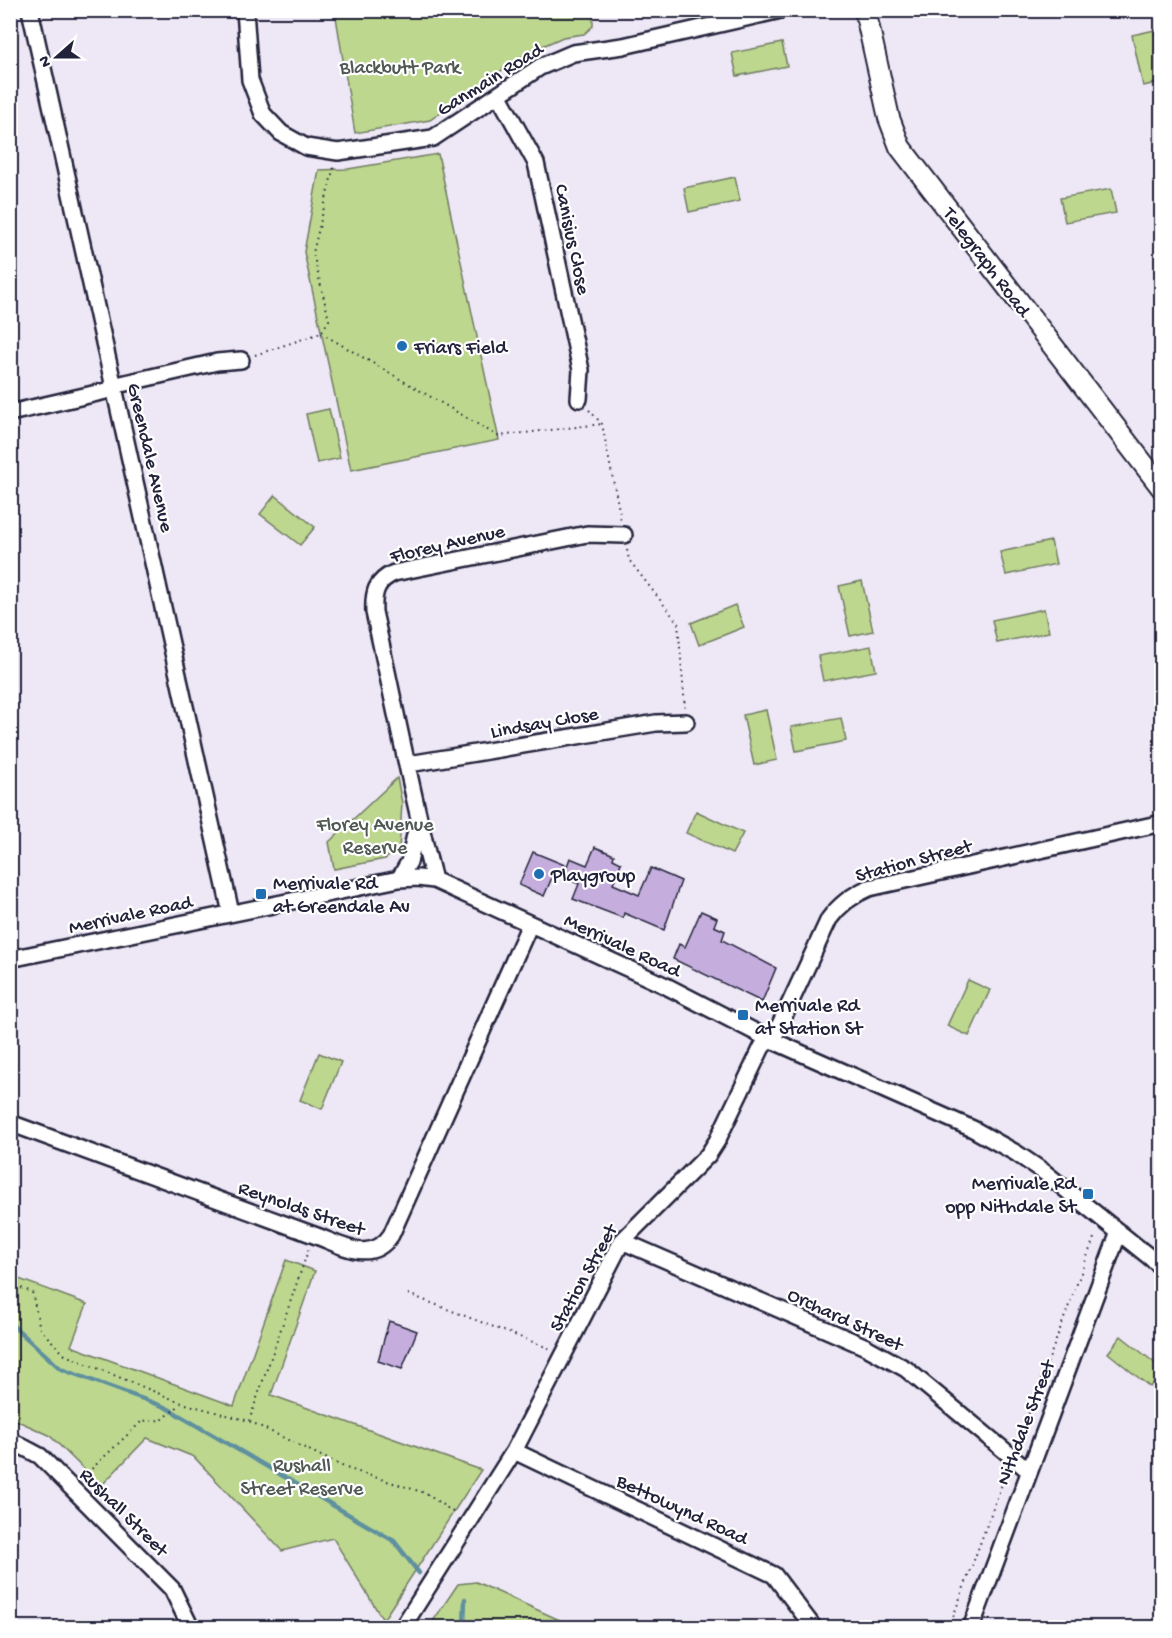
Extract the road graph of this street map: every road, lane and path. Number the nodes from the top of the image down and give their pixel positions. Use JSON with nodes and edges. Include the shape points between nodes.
{"nodes":[{"id":1,"x":30,"y":10,"type":"edge"},
{"id":2,"x":245,"y":10,"type":"edge"},
{"id":3,"x":781,"y":10,"type":"edge"},
{"id":4,"x":865,"y":10,"type":"edge"},
{"id":5,"x":499,"y":96,"type":"junction"},
{"id":6,"x":338,"y":152,"type":"junction"},
{"id":7,"x":321,"y":333,"type":"junction"},
{"id":8,"x":241,"y":360,"type":"joint"},
{"id":9,"x":115,"y":387,"type":"junction"},
{"id":10,"x":579,"y":399,"type":"joint"},
{"id":11,"x":10,"y":412,"type":"edge"},
{"id":12,"x":602,"y":424,"type":"junction"},
{"id":13,"x":1161,"y":488,"type":"edge"},
{"id":14,"x":624,"y":535,"type":"junction"},
{"id":15,"x":686,"y":722,"type":"joint"},
{"id":16,"x":409,"y":764,"type":"junction"},
{"id":17,"x":418,"y":820,"type":"junction"},
{"id":18,"x":1161,"y":823,"type":"edge"},
{"id":19,"x":399,"y":879,"type":"junction"},
{"id":20,"x":434,"y":880,"type":"junction"},
{"id":21,"x":231,"y":914,"type":"junction"},
{"id":22,"x":530,"y":924,"type":"junction"},
{"id":23,"x":10,"y":959,"type":"edge"},
{"id":24,"x":769,"y":1039,"type":"junction"},
{"id":25,"x":10,"y":1123,"type":"edge"},
{"id":26,"x":1119,"y":1232,"type":"junction"},
{"id":27,"x":314,"y":1235,"type":"junction"},
{"id":28,"x":1094,"y":1238,"type":"dead end"},
{"id":29,"x":622,"y":1241,"type":"junction"},
{"id":30,"x":1161,"y":1267,"type":"edge"},
{"id":31,"x":10,"y":1284,"type":"edge"},
{"id":32,"x":408,"y":1294,"type":"dead end"},
{"id":33,"x":563,"y":1354,"type":"junction"},
{"id":34,"x":182,"y":1403,"type":"junction"},
{"id":35,"x":249,"y":1422,"type":"junction"},
{"id":36,"x":10,"y":1440,"type":"edge"},
{"id":37,"x":514,"y":1451,"type":"junction"},
{"id":38,"x":1012,"y":1456,"type":"junction"},
{"id":39,"x":1028,"y":1470,"type":"junction"},
{"id":40,"x":73,"y":1487,"type":"junction"},
{"id":41,"x":470,"y":1524,"type":"junction"},
{"id":42,"x":190,"y":1628,"type":"edge"},
{"id":43,"x":402,"y":1628,"type":"edge"},
{"id":44,"x":814,"y":1628,"type":"edge"},
{"id":45,"x":949,"y":1628,"type":"edge"},
{"id":46,"x":971,"y":1628,"type":"edge"}],
"edges":[{"from":1,"to":9,"type":"street","name":"Greendale Avenue"},
{"from":2,"to":6,"type":"street","name":"Ganmain Road","via":[[250,80],[263,114],[281,133],[306,147]]},
{"from":3,"to":5,"type":"street","name":"Ganmain Road","via":[[622,46],[573,53],[540,67]]},
{"from":4,"to":13,"type":"main road","name":"Telegraph Road","via":[[895,139]]},
{"from":5,"to":6,"type":"street","name":"Ganmain Road","via":[[433,138]]},
{"from":5,"to":10,"type":"street","name":"Canisius Close","via":[[536,164],[581,370]]},
{"from":6,"to":7,"type":"path","via":[[313,253],[329,320]]},
{"from":7,"to":8,"type":"path"},
{"from":7,"to":12,"type":"path","via":[[498,436]]},
{"from":8,"to":9,"type":"street","via":[[217,362]]},
{"from":9,"to":11,"type":"street"},
{"from":9,"to":21,"type":"street","name":"Greendale Avenue"},
{"from":10,"to":12,"type":"path"},
{"from":12,"to":14,"type":"path"},
{"from":14,"to":15,"type":"path","via":[[629,560],[678,623]]},
{"from":14,"to":16,"type":"street","name":"Florey Avenue","via":[[587,534],[394,573],[378,583],[373,594],[374,612]]},
{"from":15,"to":16,"type":"street","name":"Lindsay Close","via":[[656,723]]},
{"from":16,"to":17,"type":"street","name":"Florey Avenue"},
{"from":17,"to":19,"type":"street","name":"Florey Avenue","via":[[409,862]]},
{"from":17,"to":20,"type":"street","name":"Florey Avenue"},
{"from":18,"to":24,"type":"street","name":"Station Street","via":[[857,893],[829,919],[777,1031]]},
{"from":19,"to":20,"type":"street","name":"Merrivale Road"},
{"from":19,"to":21,"type":"street","name":"Merrivale Road"},
{"from":20,"to":22,"type":"street","name":"Merrivale Road"},
{"from":21,"to":23,"type":"street","name":"Merrivale Road"},
{"from":22,"to":24,"type":"street","name":"Merrivale Road","via":[[664,985]]},
{"from":22,"to":27,"type":"street","name":"Reynolds Street","via":[[385,1245],[363,1252]]},
{"from":24,"to":26,"type":"street","name":"Merrivale Road","via":[[972,1129],[1016,1153]]},
{"from":24,"to":29,"type":"street","name":"Station Street","via":[[708,1155]]},
{"from":25,"to":27,"type":"street","name":"Reynolds Street"},
{"from":26,"to":30,"type":"street","name":"Merrivale Road"},
{"from":26,"to":39,"type":"street","name":"Nithdale Street"},
{"from":27,"to":35,"type":"path"},
{"from":28,"to":38,"type":"path"},
{"from":29,"to":33,"type":"street","name":"Station Street"},
{"from":29,"to":38,"type":"street","name":"Orchard Street","via":[[866,1347],[906,1369]]},
{"from":31,"to":34,"type":"path","via":[[32,1292],[40,1329],[65,1355]]},
{"from":32,"to":33,"type":"path"},
{"from":33,"to":37,"type":"street","name":"Station Street"},
{"from":34,"to":35,"type":"path"},
{"from":34,"to":40,"type":"path","via":[[162,1420],[142,1421]]},
{"from":35,"to":41,"type":"path","via":[[346,1468],[425,1493]]},
{"from":36,"to":40,"type":"street","name":"Rushall Street","via":[[40,1456]]},
{"from":37,"to":41,"type":"street","name":"Station Street"},
{"from":37,"to":44,"type":"street","name":"Bettowynd Road","via":[[774,1575]]},
{"from":38,"to":39,"type":"street","name":"Orchard Street"},
{"from":38,"to":45,"type":"path"},
{"from":39,"to":46,"type":"street","name":"Nithdale Street"},
{"from":40,"to":42,"type":"street","name":"Rushall Street","via":[[172,1589]]},
{"from":41,"to":43,"type":"street","name":"Station Street"}]}
